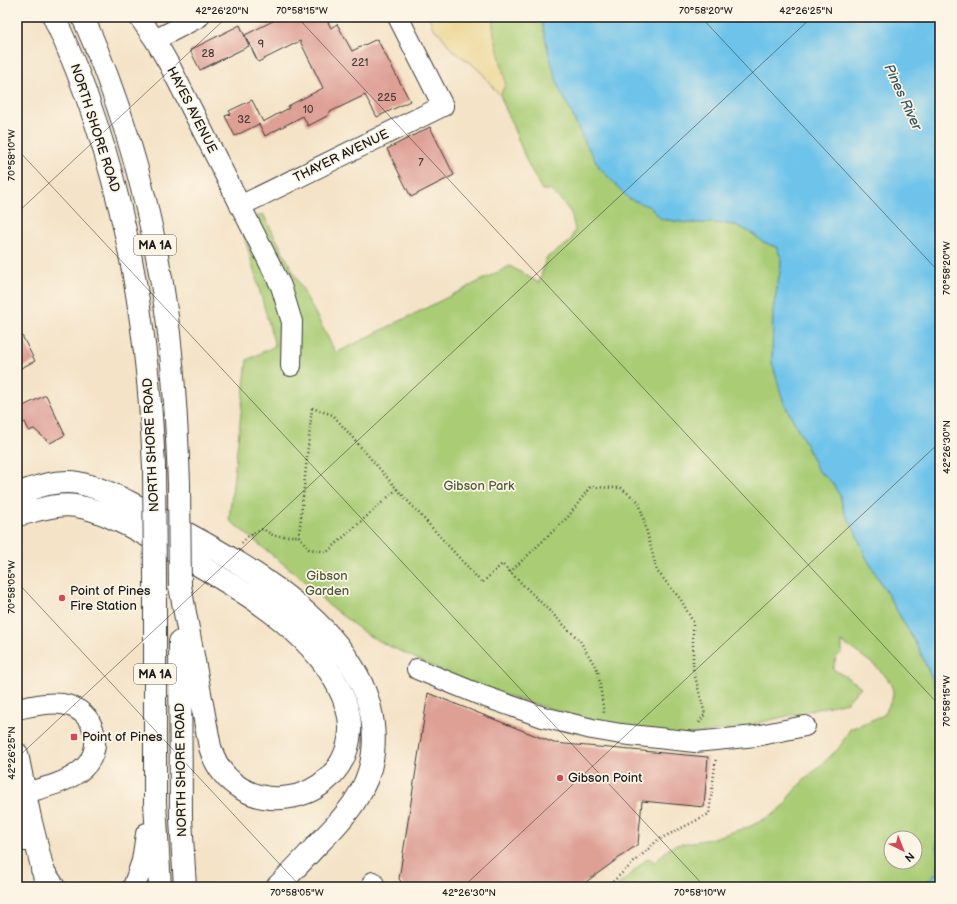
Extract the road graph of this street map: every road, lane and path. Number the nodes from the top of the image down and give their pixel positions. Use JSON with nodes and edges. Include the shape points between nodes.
{"nodes":[{"id":1,"x":54,"y":17,"type":"edge"},
{"id":2,"x":83,"y":17,"type":"edge"},
{"id":3,"x":139,"y":17,"type":"edge"},
{"id":4,"x":199,"y":17,"type":"edge"},
{"id":5,"x":398,"y":17,"type":"edge"},
{"id":6,"x":155,"y":40,"type":"junction"},
{"id":7,"x":240,"y":206,"type":"junction"},
{"id":8,"x":291,"y":366,"type":"dead end"},
{"id":9,"x":397,"y":490,"type":"junction"},
{"id":10,"x":17,"y":494,"type":"edge"},
{"id":11,"x":17,"y":515,"type":"edge"},
{"id":12,"x":299,"y":536,"type":"junction"},
{"id":13,"x":242,"y":544,"type":"dead end"},
{"id":14,"x":510,"y":572,"type":"junction"},
{"id":15,"x":180,"y":586,"type":"junction"},
{"id":16,"x":417,"y":669,"type":"dead end"},
{"id":17,"x":17,"y":709,"type":"edge"},
{"id":18,"x":604,"y":717,"type":"dead end"},
{"id":19,"x":698,"y":723,"type":"dead end"},
{"id":20,"x":805,"y":726,"type":"dead end"},
{"id":21,"x":719,"y":740,"type":"junction"},
{"id":22,"x":17,"y":754,"type":"edge"},
{"id":23,"x":156,"y":771,"type":"junction"},
{"id":24,"x":25,"y":793,"type":"junction"},
{"id":25,"x":26,"y":841,"type":"edge"},
{"id":26,"x":45,"y":878,"type":"edge"},
{"id":27,"x":54,"y":887,"type":"edge"},
{"id":28,"x":134,"y":887,"type":"edge"},
{"id":29,"x":160,"y":887,"type":"edge"},
{"id":30,"x":185,"y":887,"type":"edge"},
{"id":31,"x":277,"y":887,"type":"edge"},
{"id":32,"x":606,"y":887,"type":"edge"}],
"edges":[{"from":1,"to":23,"type":"main road","name":"NORTH SHORE ROAD","number":"MA 1A","bridge":true,"via":[[88,99],[107,159],[136,280],[145,342],[154,467]]},
{"from":2,"to":15,"type":"main road","name":"NORTH SHORE ROAD","number":"MA 1A","bridge":true,"via":[[106,71],[126,132],[157,255],[174,382],[179,483]]},
{"from":3,"to":6,"type":"street","name":"HAYES AVENUE"},
{"from":4,"to":6,"type":"street"},
{"from":5,"to":7,"type":"street","name":"THAYER AVENUE","via":[[443,106]]},
{"from":6,"to":7,"type":"street","name":"HAYES AVENUE"},
{"from":7,"to":8,"type":"street","via":[[286,298],[292,322]]},
{"from":9,"to":12,"type":"path","via":[[327,552],[308,549]]},
{"from":9,"to":12,"type":"path","via":[[333,415],[312,408]]},
{"from":9,"to":14,"type":"path","via":[[482,583],[502,564]]},
{"from":10,"to":31,"type":"main road","via":[[46,485],[78,483],[124,500],[208,545],[248,570],[307,614],[326,631],[341,650],[359,681],[371,712],[373,754],[368,774],[360,794],[347,814]]},
{"from":11,"to":15,"type":"main road","via":[[65,506],[84,507],[103,514],[152,538],[241,590],[302,638],[324,662],[336,682],[344,699],[350,723],[349,739],[340,762],[331,775],[318,786],[290,797],[263,798],[239,787],[219,768],[210,747]]},
{"from":12,"to":13,"type":"path","via":[[274,536],[263,529],[252,533]]},
{"from":14,"to":18,"type":"path","via":[[580,641],[598,671]]},
{"from":14,"to":19,"type":"path","via":[[568,517],[590,487],[621,488],[638,502],[657,571],[681,600],[693,622],[693,669],[705,714]]},
{"from":15,"to":30,"type":"main road","name":"NORTH SHORE ROAD","number":"MA 1A","via":[[181,819]]},
{"from":16,"to":21,"type":"street","via":[[543,717],[592,729],[695,742]]},
{"from":17,"to":24,"type":"street","via":[[53,704],[73,707],[91,723],[96,739],[93,754],[78,773],[58,783]]},
{"from":20,"to":21,"type":"street"},
{"from":21,"to":32,"type":"path","via":[[709,814],[658,840]]},
{"from":22,"to":24,"type":"main road"},
{"from":23,"to":28,"type":"main road","via":[[143,861]]},
{"from":23,"to":29,"type":"main road","name":"NORTH SHORE ROAD","number":"MA 1A","via":[[156,835]]},
{"from":24,"to":25,"type":"main road"},
{"from":25,"to":26,"type":"main road"},
{"from":26,"to":27,"type":"main road"}]}
